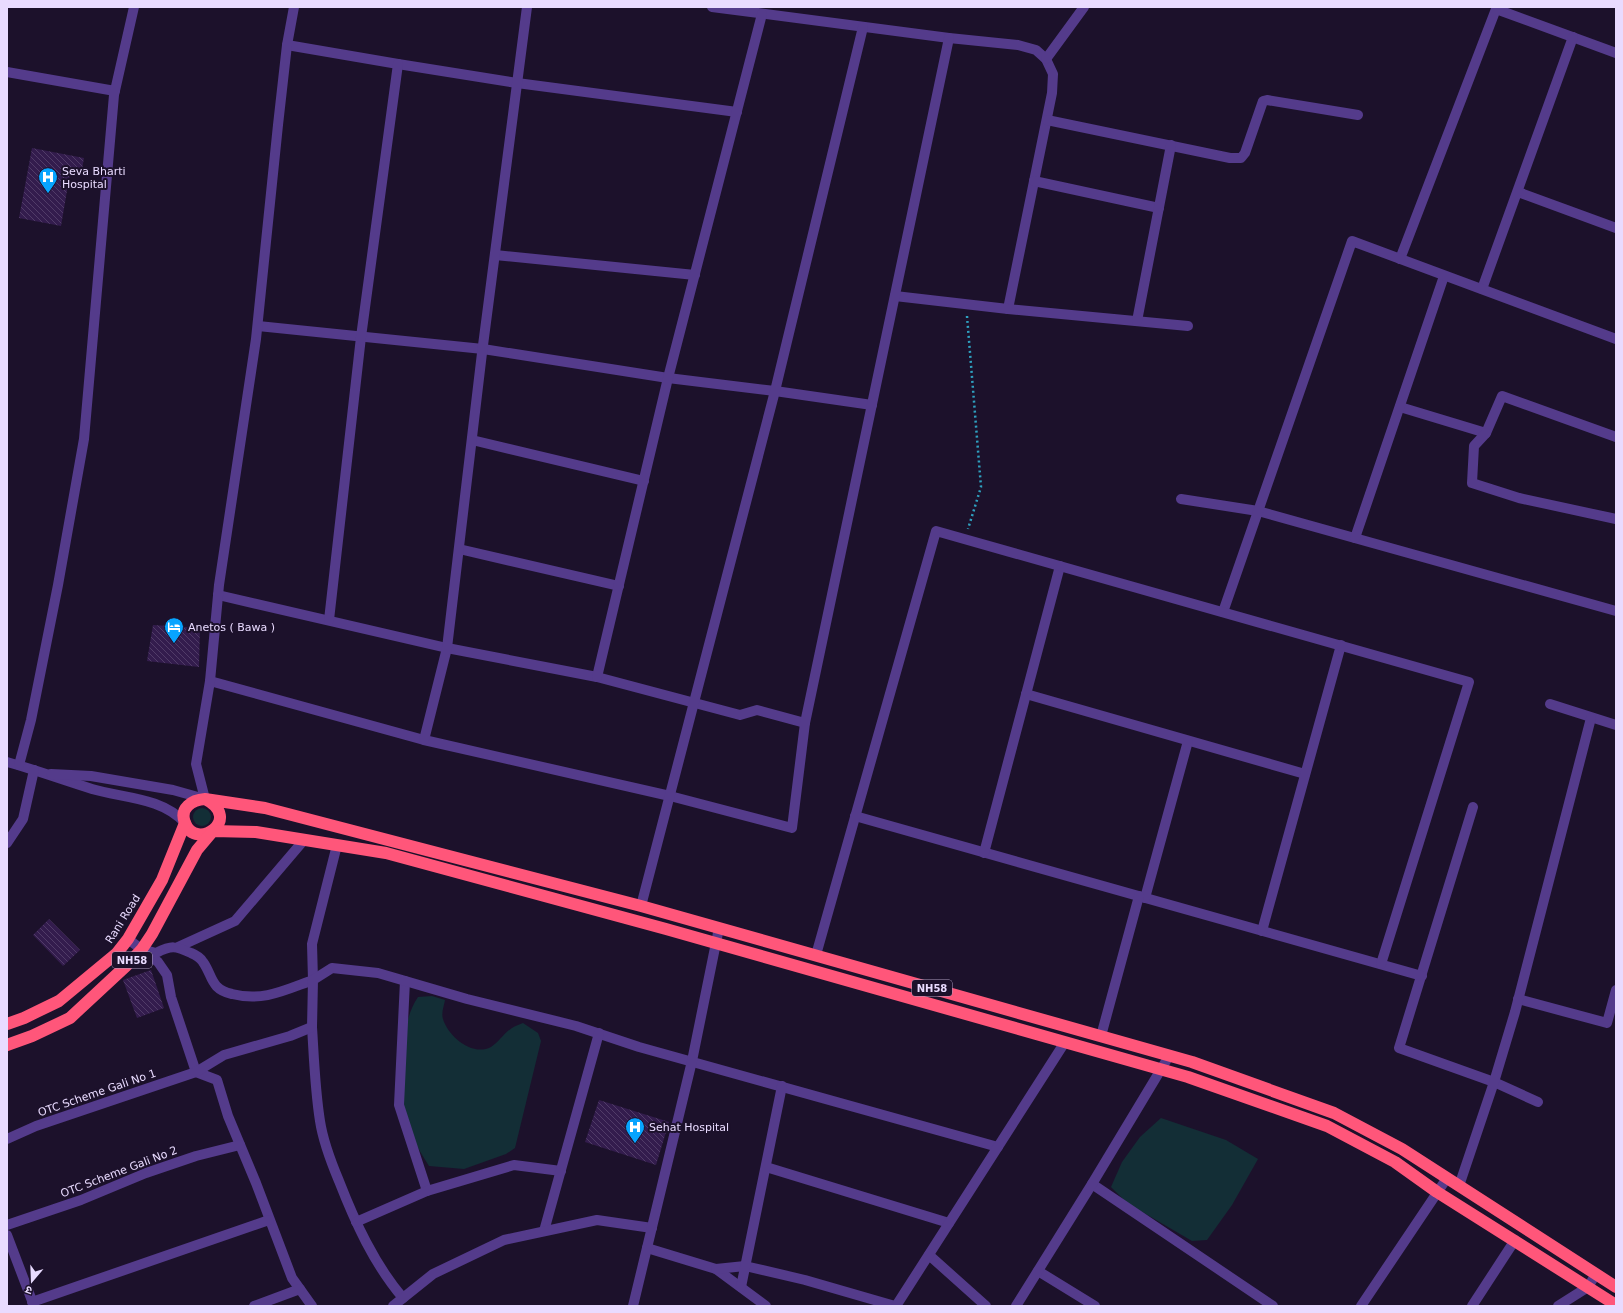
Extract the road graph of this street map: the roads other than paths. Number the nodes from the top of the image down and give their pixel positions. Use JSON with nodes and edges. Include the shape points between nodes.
{"nodes":[{"id":1,"x":134,"y":7,"type":"edge"},
{"id":2,"x":294,"y":7,"type":"edge"},
{"id":3,"x":527,"y":7,"type":"edge"},
{"id":4,"x":712,"y":7,"type":"edge"},
{"id":5,"x":1084,"y":7,"type":"edge"},
{"id":6,"x":1495,"y":8,"type":"edge"},
{"id":7,"x":762,"y":14,"type":"junction"},
{"id":8,"x":863,"y":27,"type":"junction"},
{"id":9,"x":1573,"y":37,"type":"junction"},
{"id":10,"x":949,"y":38,"type":"junction"},
{"id":11,"x":288,"y":45,"type":"junction"},
{"id":12,"x":1616,"y":53,"type":"edge"},
{"id":13,"x":1046,"y":59,"type":"junction"},
{"id":14,"x":398,"y":64,"type":"junction"},
{"id":15,"x":7,"y":72,"type":"edge"},
{"id":16,"x":517,"y":83,"type":"junction"},
{"id":17,"x":115,"y":91,"type":"junction"},
{"id":18,"x":737,"y":112,"type":"junction"},
{"id":19,"x":1358,"y":115,"type":"dead end"},
{"id":20,"x":1047,"y":120,"type":"junction"},
{"id":21,"x":1171,"y":145,"type":"junction"},
{"id":22,"x":1034,"y":181,"type":"junction"},
{"id":23,"x":1518,"y":192,"type":"junction"},
{"id":24,"x":1159,"y":208,"type":"junction"},
{"id":25,"x":1616,"y":228,"type":"edge"},
{"id":26,"x":495,"y":255,"type":"junction"},
{"id":27,"x":1400,"y":259,"type":"junction"},
{"id":28,"x":695,"y":275,"type":"junction"},
{"id":29,"x":1444,"y":276,"type":"junction"},
{"id":30,"x":1482,"y":289,"type":"junction"},
{"id":31,"x":895,"y":296,"type":"junction"},
{"id":32,"x":1008,"y":309,"type":"junction"},
{"id":33,"x":1137,"y":321,"type":"junction"},
{"id":34,"x":258,"y":326,"type":"junction"},
{"id":35,"x":1188,"y":326,"type":"dead end"},
{"id":36,"x":361,"y":337,"type":"junction"},
{"id":37,"x":1616,"y":339,"type":"edge"},
{"id":38,"x":482,"y":349,"type":"junction"},
{"id":39,"x":668,"y":378,"type":"junction"},
{"id":40,"x":775,"y":391,"type":"junction"},
{"id":41,"x":872,"y":405,"type":"junction"},
{"id":42,"x":1400,"y":407,"type":"junction"},
{"id":43,"x":1486,"y":433,"type":"junction"},
{"id":44,"x":1616,"y":437,"type":"edge"},
{"id":45,"x":472,"y":440,"type":"junction"},
{"id":46,"x":644,"y":481,"type":"junction"},
{"id":47,"x":1181,"y":499,"type":"dead end"},
{"id":48,"x":1258,"y":511,"type":"junction"},
{"id":49,"x":1616,"y":519,"type":"edge"},
{"id":50,"x":1356,"y":538,"type":"junction"},
{"id":51,"x":459,"y":549,"type":"junction"},
{"id":52,"x":1060,"y":566,"type":"junction"},
{"id":53,"x":619,"y":586,"type":"junction"},
{"id":54,"x":218,"y":595,"type":"junction"},
{"id":55,"x":1616,"y":611,"type":"edge"},
{"id":56,"x":1223,"y":612,"type":"junction"},
{"id":57,"x":329,"y":620,"type":"junction"},
{"id":58,"x":1340,"y":645,"type":"junction"},
{"id":59,"x":447,"y":648,"type":"junction"},
{"id":60,"x":597,"y":677,"type":"junction"},
{"id":61,"x":210,"y":681,"type":"junction"},
{"id":62,"x":1026,"y":694,"type":"junction"},
{"id":63,"x":694,"y":702,"type":"junction"},
{"id":64,"x":1550,"y":704,"type":"dead end"},
{"id":65,"x":1591,"y":718,"type":"junction"},
{"id":66,"x":805,"y":723,"type":"junction"},
{"id":67,"x":1616,"y":725,"type":"edge"},
{"id":68,"x":424,"y":740,"type":"junction"},
{"id":69,"x":1188,"y":741,"type":"junction"},
{"id":70,"x":7,"y":762,"type":"edge"},
{"id":71,"x":19,"y":766,"type":"junction"},
{"id":72,"x":34,"y":770,"type":"junction"},
{"id":73,"x":51,"y":774,"type":"junction"},
{"id":74,"x":1305,"y":774,"type":"junction"},
{"id":75,"x":670,"y":796,"type":"junction"},
{"id":76,"x":204,"y":799,"type":"junction"},
{"id":77,"x":1473,"y":807,"type":"dead end"},
{"id":78,"x":855,"y":816,"type":"junction"},
{"id":79,"x":184,"y":823,"type":"junction"},
{"id":80,"x":212,"y":831,"type":"junction"},
{"id":81,"x":304,"y":840,"type":"junction"},
{"id":82,"x":7,"y":843,"type":"edge"},
{"id":83,"x":337,"y":846,"type":"junction"},
{"id":84,"x":984,"y":853,"type":"junction"},
{"id":85,"x":1142,"y":897,"type":"junction"},
{"id":86,"x":641,"y":906,"type":"junction"},
{"id":87,"x":719,"y":928,"type":"junction"},
{"id":88,"x":1262,"y":931,"type":"junction"},
{"id":89,"x":128,"y":939,"type":"junction"},
{"id":90,"x":716,"y":944,"type":"junction"},
{"id":91,"x":178,"y":947,"type":"junction"},
{"id":92,"x":142,"y":949,"type":"junction"},
{"id":93,"x":816,"y":955,"type":"junction"},
{"id":94,"x":1381,"y":964,"type":"junction"},
{"id":95,"x":1422,"y":976,"type":"junction"},
{"id":96,"x":313,"y":980,"type":"junction"},
{"id":97,"x":405,"y":981,"type":"junction"},
{"id":98,"x":1616,"y":990,"type":"edge"},
{"id":99,"x":1518,"y":999,"type":"junction"},
{"id":100,"x":7,"y":1024,"type":"edge"},
{"id":101,"x":1611,"y":1025,"type":"edge"},
{"id":102,"x":312,"y":1027,"type":"junction"},
{"id":103,"x":599,"y":1033,"type":"junction"},
{"id":104,"x":1101,"y":1036,"type":"junction"},
{"id":105,"x":1066,"y":1042,"type":"junction"},
{"id":106,"x":7,"y":1045,"type":"edge"},
{"id":107,"x":1169,"y":1056,"type":"junction"},
{"id":108,"x":692,"y":1061,"type":"junction"},
{"id":109,"x":1162,"y":1070,"type":"junction"},
{"id":110,"x":196,"y":1072,"type":"junction"},
{"id":111,"x":1494,"y":1082,"type":"junction"},
{"id":112,"x":782,"y":1086,"type":"junction"},
{"id":113,"x":1538,"y":1102,"type":"dead end"},
{"id":114,"x":7,"y":1139,"type":"edge"},
{"id":115,"x":240,"y":1145,"type":"junction"},
{"id":116,"x":998,"y":1147,"type":"junction"},
{"id":117,"x":766,"y":1166,"type":"junction"},
{"id":118,"x":561,"y":1171,"type":"junction"},
{"id":119,"x":1447,"y":1178,"type":"junction"},
{"id":120,"x":1092,"y":1184,"type":"junction"},
{"id":121,"x":1459,"y":1186,"type":"junction"},
{"id":122,"x":427,"y":1191,"type":"junction"},
{"id":123,"x":1437,"y":1192,"type":"junction"},
{"id":124,"x":269,"y":1220,"type":"junction"},
{"id":125,"x":356,"y":1222,"type":"junction"},
{"id":126,"x":949,"y":1223,"type":"junction"},
{"id":127,"x":7,"y":1225,"type":"edge"},
{"id":128,"x":652,"y":1228,"type":"junction"},
{"id":129,"x":544,"y":1231,"type":"junction"},
{"id":130,"x":7,"y":1235,"type":"edge"},
{"id":131,"x":1515,"y":1240,"type":"junction"},
{"id":132,"x":647,"y":1248,"type":"junction"},
{"id":133,"x":929,"y":1255,"type":"junction"},
{"id":134,"x":746,"y":1266,"type":"junction"},
{"id":135,"x":716,"y":1269,"type":"junction"},
{"id":136,"x":1038,"y":1271,"type":"junction"},
{"id":137,"x":1596,"y":1274,"type":"junction"},
{"id":138,"x":741,"y":1287,"type":"junction"},
{"id":139,"x":1588,"y":1287,"type":"junction"},
{"id":140,"x":1616,"y":1287,"type":"edge"},
{"id":141,"x":300,"y":1290,"type":"junction"},
{"id":142,"x":403,"y":1298,"type":"junction"},
{"id":143,"x":33,"y":1304,"type":"edge"},
{"id":144,"x":1616,"y":1305,"type":"edge"},
{"id":145,"x":254,"y":1306,"type":"edge"},
{"id":146,"x":312,"y":1306,"type":"edge"},
{"id":147,"x":392,"y":1306,"type":"edge"},
{"id":148,"x":633,"y":1306,"type":"edge"},
{"id":149,"x":766,"y":1306,"type":"edge"},
{"id":150,"x":896,"y":1306,"type":"edge"},
{"id":151,"x":986,"y":1306,"type":"edge"},
{"id":152,"x":1016,"y":1306,"type":"edge"},
{"id":153,"x":1095,"y":1306,"type":"edge"},
{"id":154,"x":1273,"y":1306,"type":"edge"},
{"id":155,"x":1361,"y":1306,"type":"edge"},
{"id":156,"x":1472,"y":1306,"type":"edge"},
{"id":157,"x":1558,"y":1306,"type":"edge"}],
"edges":[{"from":1,"to":17,"type":"street"},
{"from":2,"to":11,"type":"street"},
{"from":3,"to":16,"type":"street"},
{"from":4,"to":7,"type":"street"},
{"from":5,"to":13,"type":"street"},
{"from":6,"to":9,"type":"street"},
{"from":6,"to":27,"type":"street"},
{"from":7,"to":8,"type":"street"},
{"from":7,"to":18,"type":"street"},
{"from":8,"to":10,"type":"street"},
{"from":8,"to":40,"type":"street"},
{"from":9,"to":12,"type":"street"},
{"from":9,"to":23,"type":"street"},
{"from":10,"to":13,"type":"street","via":[[1018,45],[1036,50]]},
{"from":10,"to":31,"type":"street"},
{"from":11,"to":14,"type":"street"},
{"from":11,"to":34,"type":"street"},
{"from":13,"to":20,"type":"street","via":[[1053,74]]},
{"from":14,"to":16,"type":"street"},
{"from":14,"to":36,"type":"street"},
{"from":15,"to":17,"type":"street"},
{"from":16,"to":18,"type":"street"},
{"from":16,"to":26,"type":"street"},
{"from":17,"to":71,"type":"street","via":[[84,440],[58,585],[31,720]]},
{"from":18,"to":28,"type":"street"},
{"from":19,"to":21,"type":"street","via":[[1267,100],[1263,101],[1246,153],[1241,158],[1230,158]]},
{"from":20,"to":21,"type":"street"},
{"from":20,"to":22,"type":"street"},
{"from":21,"to":24,"type":"street"},
{"from":22,"to":24,"type":"street"},
{"from":22,"to":32,"type":"street"},
{"from":23,"to":25,"type":"street"},
{"from":23,"to":30,"type":"street"},
{"from":24,"to":33,"type":"street"},
{"from":26,"to":28,"type":"street"},
{"from":26,"to":38,"type":"street"},
{"from":27,"to":29,"type":"street"},
{"from":27,"to":48,"type":"street","via":[[1352,241]]},
{"from":28,"to":39,"type":"street"},
{"from":29,"to":30,"type":"street"},
{"from":29,"to":42,"type":"street"},
{"from":30,"to":37,"type":"street"},
{"from":31,"to":32,"type":"street"},
{"from":31,"to":41,"type":"street"},
{"from":32,"to":33,"type":"street"},
{"from":33,"to":35,"type":"street"},
{"from":34,"to":36,"type":"street"},
{"from":34,"to":54,"type":"street"},
{"from":36,"to":38,"type":"street"},
{"from":36,"to":57,"type":"street"},
{"from":38,"to":39,"type":"street"},
{"from":38,"to":45,"type":"street"},
{"from":39,"to":40,"type":"street"},
{"from":39,"to":46,"type":"street"},
{"from":40,"to":41,"type":"street"},
{"from":40,"to":63,"type":"street"},
{"from":41,"to":66,"type":"street"},
{"from":42,"to":43,"type":"street"},
{"from":42,"to":50,"type":"street"},
{"from":43,"to":44,"type":"street","via":[[1502,396]]},
{"from":43,"to":49,"type":"street","via":[[1474,446],[1472,483],[1519,498]]},
{"from":45,"to":46,"type":"street"},
{"from":45,"to":51,"type":"street"},
{"from":46,"to":53,"type":"street"},
{"from":47,"to":48,"type":"street"},
{"from":48,"to":50,"type":"street"},
{"from":48,"to":56,"type":"street"},
{"from":50,"to":55,"type":"street"},
{"from":51,"to":53,"type":"street"},
{"from":51,"to":59,"type":"street"},
{"from":52,"to":56,"type":"street"},
{"from":52,"to":62,"type":"street"},
{"from":52,"to":78,"type":"street","via":[[936,532]]},
{"from":53,"to":60,"type":"street"},
{"from":54,"to":57,"type":"street"},
{"from":54,"to":61,"type":"street"},
{"from":56,"to":58,"type":"street"},
{"from":57,"to":59,"type":"street"},
{"from":58,"to":74,"type":"street"},
{"from":58,"to":94,"type":"street","via":[[1469,682]]},
{"from":59,"to":60,"type":"street"},
{"from":59,"to":68,"type":"street"},
{"from":60,"to":63,"type":"street"},
{"from":61,"to":68,"type":"street"},
{"from":61,"to":76,"type":"street","via":[[196,764]]},
{"from":62,"to":69,"type":"street"},
{"from":62,"to":84,"type":"street"},
{"from":63,"to":66,"type":"street","via":[[740,715],[757,710]]},
{"from":63,"to":75,"type":"street"},
{"from":64,"to":65,"type":"street"},
{"from":65,"to":67,"type":"street"},
{"from":65,"to":99,"type":"street"},
{"from":66,"to":75,"type":"street","via":[[792,828]]},
{"from":68,"to":75,"type":"street"},
{"from":69,"to":74,"type":"street"},
{"from":69,"to":85,"type":"street"},
{"from":70,"to":71,"type":"street"},
{"from":71,"to":72,"type":"street"},
{"from":72,"to":73,"type":"street"},
{"from":72,"to":82,"type":"street","via":[[23,820]]},
{"from":73,"to":76,"type":"street","via":[[91,776],[173,790]]},
{"from":73,"to":79,"type":"street","via":[[93,789],[157,805],[177,814]]},
{"from":74,"to":88,"type":"street"},
{"from":75,"to":86,"type":"street"},
{"from":76,"to":79,"type":"highway","number":"NH58","via":[[194,800],[187,806]]},
{"from":76,"to":80,"type":"highway","number":"NH58","via":[[214,804],[220,816]]},
{"from":76,"to":86,"type":"highway","number":"NH58","via":[[265,808]]},
{"from":77,"to":95,"type":"street"},
{"from":78,"to":84,"type":"street"},
{"from":78,"to":93,"type":"street"},
{"from":79,"to":80,"type":"highway","number":"NH58","via":[[196,834],[204,835]]},
{"from":79,"to":89,"type":"highway","name":"Rani Road","number":"NH58","via":[[162,880]]},
{"from":80,"to":81,"type":"highway","number":"NH58","via":[[256,832]]},
{"from":80,"to":92,"type":"highway","number":"NH58","via":[[197,850]]},
{"from":81,"to":83,"type":"highway","number":"NH58"},
{"from":81,"to":91,"type":"street","via":[[235,921]]},
{"from":83,"to":90,"type":"highway","number":"NH58","via":[[386,853]]},
{"from":83,"to":96,"type":"street","via":[[312,944]]},
{"from":84,"to":85,"type":"street"},
{"from":85,"to":88,"type":"street"},
{"from":85,"to":104,"type":"street"},
{"from":86,"to":87,"type":"highway","number":"NH58"},
{"from":87,"to":90,"type":"street"},
{"from":87,"to":93,"type":"highway","number":"NH58"},
{"from":88,"to":94,"type":"street"},
{"from":89,"to":92,"type":"street"},
{"from":89,"to":100,"type":"highway","name":"Rani Road","number":"NH58","via":[[117,953],[59,1001]]},
{"from":90,"to":105,"type":"highway","number":"NH58"},
{"from":90,"to":108,"type":"street"},
{"from":91,"to":92,"type":"street","via":[[167,947],[156,953]]},
{"from":91,"to":96,"type":"street","via":[[197,956],[216,987],[232,994],[271,996]]},
{"from":92,"to":106,"type":"highway","number":"NH58","via":[[70,1018]]},
{"from":92,"to":110,"type":"street","via":[[158,962],[167,975],[171,997]]},
{"from":93,"to":104,"type":"highway","number":"NH58"},
{"from":94,"to":95,"type":"street"},
{"from":95,"to":111,"type":"street","via":[[1399,1048]]},
{"from":96,"to":97,"type":"street","via":[[332,968],[378,973]]},
{"from":96,"to":102,"type":"street"},
{"from":97,"to":103,"type":"street"},
{"from":97,"to":122,"type":"street","via":[[399,1105]]},
{"from":98,"to":101,"type":"street"},
{"from":99,"to":101,"type":"street"},
{"from":99,"to":111,"type":"street"},
{"from":102,"to":110,"type":"street","name":"OTC Scheme Gali No 1","via":[[224,1055]]},
{"from":102,"to":125,"type":"street","via":[[320,1122],[331,1161]]},
{"from":103,"to":108,"type":"street"},
{"from":103,"to":118,"type":"street"},
{"from":104,"to":107,"type":"highway","number":"NH58"},
{"from":105,"to":109,"type":"highway","number":"NH58"},
{"from":105,"to":116,"type":"street"},
{"from":107,"to":109,"type":"street"},
{"from":107,"to":119,"type":"highway","number":"NH58","via":[[1334,1113],[1402,1149]]},
{"from":108,"to":112,"type":"street"},
{"from":108,"to":128,"type":"street"},
{"from":109,"to":120,"type":"street"},
{"from":109,"to":123,"type":"highway","number":"NH58","via":[[1327,1126],[1394,1162]]},
{"from":110,"to":114,"type":"street","name":"OTC Scheme Gali No 1","via":[[36,1126]]},
{"from":110,"to":115,"type":"street","via":[[217,1080]]},
{"from":111,"to":113,"type":"street"},
{"from":111,"to":121,"type":"street"},
{"from":112,"to":116,"type":"street"},
{"from":112,"to":117,"type":"street"},
{"from":115,"to":124,"type":"street"},
{"from":115,"to":127,"type":"street","name":"OTC Scheme Gali No 2","via":[[153,1170],[82,1200]]},
{"from":116,"to":126,"type":"street"},
{"from":117,"to":126,"type":"street"},
{"from":117,"to":134,"type":"street"},
{"from":118,"to":122,"type":"street","via":[[514,1165]]},
{"from":118,"to":129,"type":"street"},
{"from":119,"to":121,"type":"highway","number":"NH58"},
{"from":119,"to":123,"type":"street"},
{"from":120,"to":136,"type":"street"},
{"from":120,"to":154,"type":"street"},
{"from":121,"to":137,"type":"highway","number":"NH58"},
{"from":122,"to":125,"type":"street"},
{"from":123,"to":131,"type":"highway","number":"NH58"},
{"from":123,"to":155,"type":"street"},
{"from":124,"to":141,"type":"street","via":[[292,1278]]},
{"from":124,"to":143,"type":"street"},
{"from":125,"to":142,"type":"street","via":[[388,1278]]},
{"from":126,"to":133,"type":"street"},
{"from":128,"to":129,"type":"street","via":[[597,1220]]},
{"from":128,"to":132,"type":"street"},
{"from":129,"to":142,"type":"street","via":[[504,1240],[432,1274]]},
{"from":130,"to":143,"type":"street"},
{"from":131,"to":139,"type":"highway","number":"NH58"},
{"from":131,"to":156,"type":"street"},
{"from":132,"to":135,"type":"street"},
{"from":132,"to":148,"type":"street"},
{"from":133,"to":150,"type":"street"},
{"from":133,"to":151,"type":"street"},
{"from":134,"to":135,"type":"street"},
{"from":134,"to":138,"type":"street"},
{"from":134,"to":150,"type":"street"},
{"from":135,"to":138,"type":"street"},
{"from":136,"to":152,"type":"street"},
{"from":136,"to":153,"type":"street"},
{"from":137,"to":139,"type":"street"},
{"from":137,"to":140,"type":"highway","number":"NH58"},
{"from":138,"to":149,"type":"street"},
{"from":139,"to":144,"type":"highway","number":"NH58"},
{"from":139,"to":157,"type":"street"},
{"from":141,"to":145,"type":"street"},
{"from":141,"to":146,"type":"street"},
{"from":142,"to":147,"type":"street"}]}
